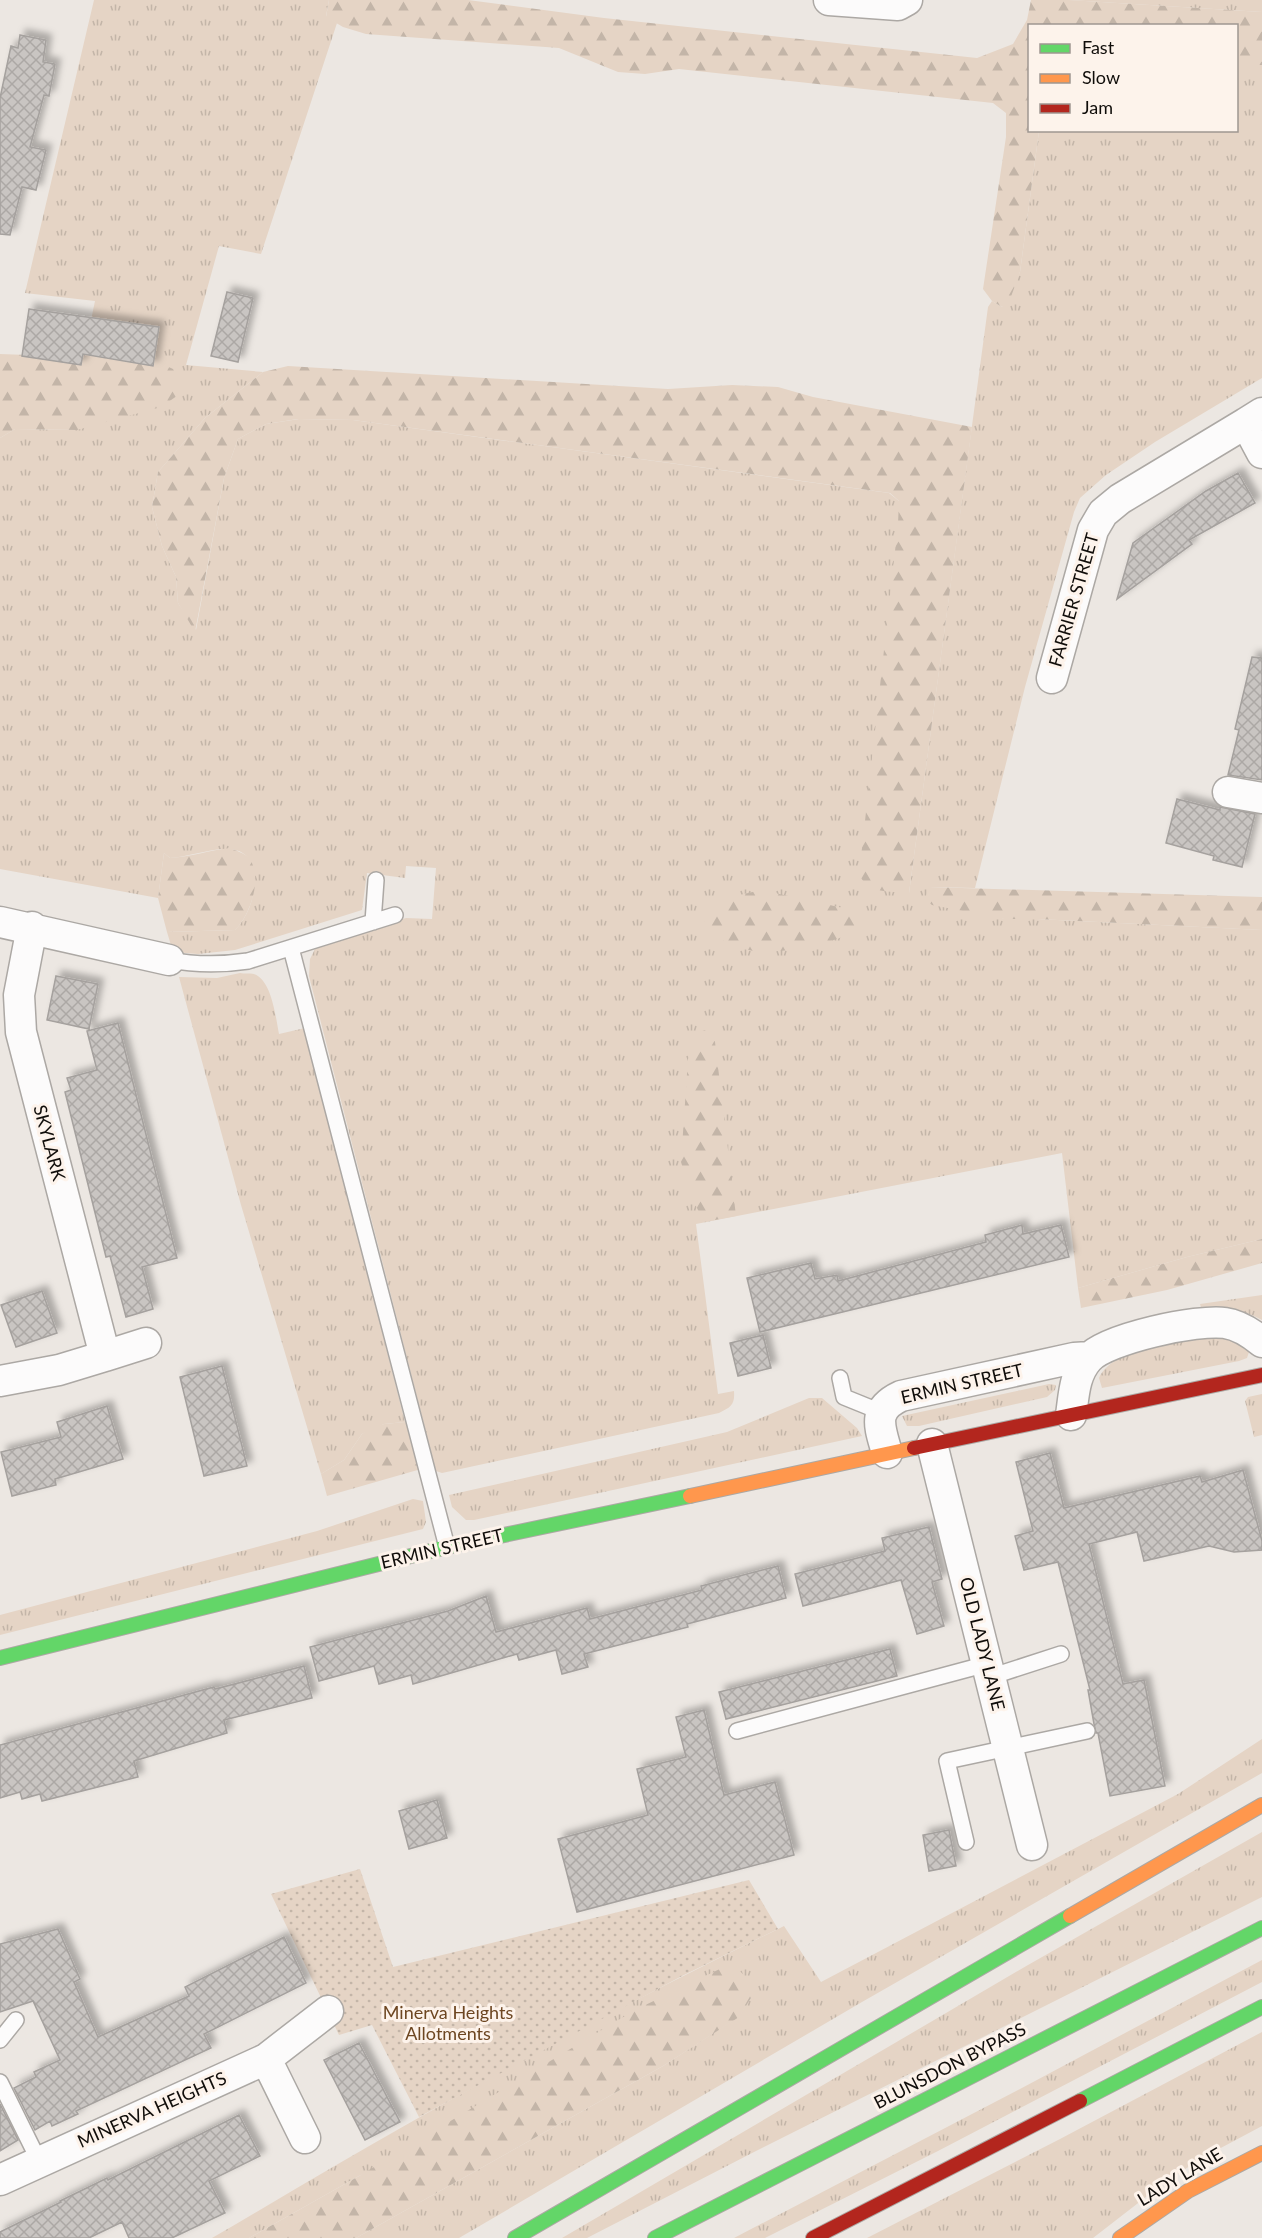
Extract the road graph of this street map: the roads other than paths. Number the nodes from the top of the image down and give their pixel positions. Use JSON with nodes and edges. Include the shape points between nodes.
{"nodes":[{"id":1,"x":828,"y":0,"type":"edge"},
{"id":2,"x":907,"y":0,"type":"edge"},
{"id":3,"x":1254,"y":418,"type":"edge"},
{"id":4,"x":1262,"y":453,"type":"edge"},
{"id":5,"x":1052,"y":678,"type":"dead end"},
{"id":6,"x":1228,"y":792,"type":"dead end"},
{"id":7,"x":1262,"y":798,"type":"edge"},
{"id":8,"x":376,"y":880,"type":"dead end"},
{"id":9,"x":395,"y":915,"type":"dead end"},
{"id":10,"x":0,"y":921,"type":"edge"},
{"id":11,"x":373,"y":922,"type":"junction"},
{"id":12,"x":32,"y":927,"type":"junction"},
{"id":13,"x":291,"y":948,"type":"junction"},
{"id":14,"x":169,"y":960,"type":"joint"},
{"id":15,"x":1262,"y":1342,"type":"edge"},
{"id":16,"x":146,"y":1343,"type":"dead end"},
{"id":17,"x":105,"y":1356,"type":"junction"},
{"id":18,"x":1089,"y":1357,"type":"junction"},
{"id":19,"x":1262,"y":1375,"type":"edge"},
{"id":20,"x":840,"y":1378,"type":"dead end"},
{"id":21,"x":0,"y":1381,"type":"edge"},
{"id":22,"x":881,"y":1412,"type":"junction"},
{"id":23,"x":1071,"y":1415,"type":"junction"},
{"id":24,"x":932,"y":1444,"type":"junction"},
{"id":25,"x":887,"y":1453,"type":"junction"},
{"id":26,"x":447,"y":1547,"type":"junction"},
{"id":27,"x":1061,"y":1654,"type":"dead end"},
{"id":28,"x":0,"y":1658,"type":"edge"},
{"id":29,"x":989,"y":1671,"type":"junction"},
{"id":30,"x":737,"y":1731,"type":"dead end"},
{"id":31,"x":1087,"y":1731,"type":"dead end"},
{"id":32,"x":1007,"y":1746,"type":"junction"},
{"id":33,"x":1262,"y":1805,"type":"edge"},
{"id":34,"x":966,"y":1842,"type":"dead end"},
{"id":35,"x":1032,"y":1845,"type":"dead end"},
{"id":36,"x":1262,"y":1928,"type":"edge"},
{"id":37,"x":1262,"y":2007,"type":"edge"},
{"id":38,"x":328,"y":2011,"type":"dead end"},
{"id":39,"x":16,"y":2020,"type":"dead end"},
{"id":40,"x":0,"y":2040,"type":"edge"},
{"id":41,"x":266,"y":2059,"type":"junction"},
{"id":42,"x":0,"y":2082,"type":"edge"},
{"id":43,"x":305,"y":2138,"type":"dead end"},
{"id":44,"x":1262,"y":2153,"type":"edge"},
{"id":45,"x":39,"y":2161,"type":"junction"},
{"id":46,"x":0,"y":2180,"type":"edge"},
{"id":47,"x":514,"y":2238,"type":"edge"},
{"id":48,"x":655,"y":2238,"type":"edge"},
{"id":49,"x":813,"y":2238,"type":"edge"},
{"id":50,"x":1119,"y":2238,"type":"edge"}],
"edges":[{"from":1,"to":2,"type":"street","via":[[898,5]]},
{"from":3,"to":4,"type":"street","name":"FARRIER STREET"},
{"from":3,"to":5,"type":"street","name":"FARRIER STREET","via":[[1119,499],[1103,513],[1093,530]]},
{"from":6,"to":7,"type":"street"},
{"from":8,"to":11,"type":"lane"},
{"from":9,"to":11,"type":"lane"},
{"from":10,"to":12,"type":"street"},
{"from":11,"to":13,"type":"lane"},
{"from":12,"to":14,"type":"street"},
{"from":12,"to":17,"type":"street","name":"SKYLARK","via":[[19,995],[21,1032]]},
{"from":13,"to":14,"type":"lane","via":[[225,964]]},
{"from":13,"to":26,"type":"lane"},
{"from":15,"to":18,"type":"street","name":"ERMIN STREET","via":[[1229,1323],[1202,1323],[1131,1338]]},
{"from":16,"to":17,"type":"street"},
{"from":17,"to":21,"type":"street"},
{"from":18,"to":22,"type":"street","name":"ERMIN STREET","via":[[908,1393]]},
{"from":18,"to":23,"type":"street","via":[[1075,1384]]},
{"from":19,"to":23,"type":"main road","name":"ERMIN STREET"},
{"from":20,"to":22,"type":"lane","via":[[844,1397]]},
{"from":22,"to":25,"type":"street","name":"ERMIN STREET","via":[[879,1423]]},
{"from":23,"to":24,"type":"main road","name":"ERMIN STREET"},
{"from":24,"to":25,"type":"main road","name":"ERMIN STREET"},
{"from":24,"to":29,"type":"street","name":"OLD LADY LANE"},
{"from":25,"to":26,"type":"main road","name":"ERMIN STREET"},
{"from":26,"to":28,"type":"main road","name":"ERMIN STREET"},
{"from":27,"to":29,"type":"lane"},
{"from":29,"to":30,"type":"lane"},
{"from":29,"to":32,"type":"street","name":"OLD LADY LANE"},
{"from":31,"to":32,"type":"lane"},
{"from":32,"to":34,"type":"lane","via":[[947,1761]]},
{"from":32,"to":35,"type":"street","name":"OLD LADY LANE"},
{"from":33,"to":47,"type":"main road"},
{"from":36,"to":48,"type":"main road","name":"BLUNSDON BYPASS"},
{"from":37,"to":49,"type":"main road"},
{"from":38,"to":41,"type":"street","name":"MINERVA HEIGHTS"},
{"from":39,"to":40,"type":"lane"},
{"from":41,"to":43,"type":"street"},
{"from":41,"to":45,"type":"street","name":"MINERVA HEIGHTS"},
{"from":42,"to":45,"type":"lane"},
{"from":44,"to":50,"type":"main road","name":"LADY LANE","via":[[1170,2201]]},
{"from":45,"to":46,"type":"street","name":"MINERVA HEIGHTS"}]}
